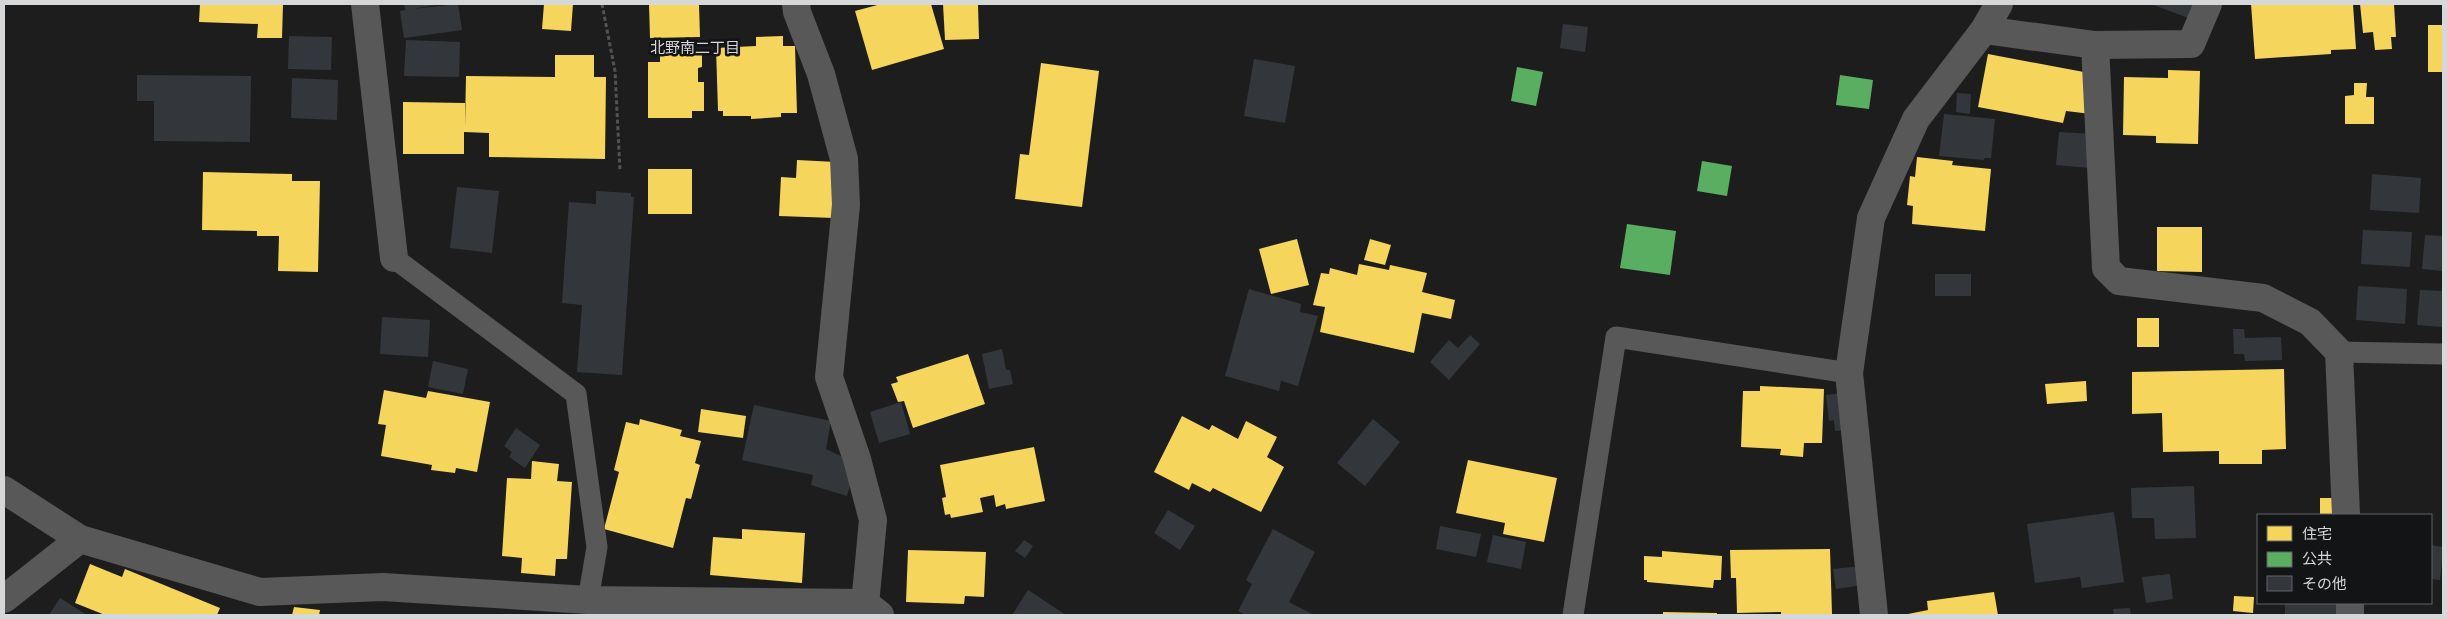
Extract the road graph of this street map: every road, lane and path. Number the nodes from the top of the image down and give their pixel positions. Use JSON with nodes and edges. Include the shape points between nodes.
{"nodes":[{"id":1,"x":365,"y":4,"type":"edge"},
{"id":2,"x":602,"y":4,"type":"edge"},
{"id":3,"x":796,"y":4,"type":"edge"},
{"id":4,"x":1999,"y":4,"type":"edge"},
{"id":5,"x":2208,"y":4,"type":"edge"},
{"id":6,"x":1984,"y":30,"type":"junction"},
{"id":7,"x":2095,"y":45,"type":"junction"},
{"id":8,"x":620,"y":171,"type":"dead end"},
{"id":9,"x":394,"y":258,"type":"joint"},
{"id":10,"x":2339,"y":352,"type":"junction"},
{"id":11,"x":2443,"y":354,"type":"edge"},
{"id":12,"x":1849,"y":373,"type":"junction"},
{"id":13,"x":4,"y":490,"type":"edge"},
{"id":14,"x":2346,"y":514,"type":"edge"},
{"id":15,"x":80,"y":539,"type":"junction"},
{"id":16,"x":4,"y":599,"type":"edge"},
{"id":17,"x":588,"y":600,"type":"junction"},
{"id":18,"x":870,"y":611,"type":"edge"},
{"id":19,"x":1573,"y":615,"type":"edge"},
{"id":20,"x":1874,"y":615,"type":"edge"}],
"edges":[{"from":1,"to":9,"type":"street"},
{"from":2,"to":8,"type":"path","via":[[615,71]]},
{"from":3,"to":18,"type":"street","via":[[821,74],[844,159],[846,205],[829,377],[857,459],[873,520]]},
{"from":4,"to":6,"type":"street"},
{"from":5,"to":7,"type":"street","via":[[2191,44]]},
{"from":6,"to":7,"type":"street"},
{"from":6,"to":12,"type":"street","via":[[1916,120],[1871,218]]},
{"from":7,"to":10,"type":"street","via":[[2106,268],[2119,281],[2263,298],[2310,322]]},
{"from":9,"to":17,"type":"lane","via":[[576,394],[597,547]]},
{"from":10,"to":11,"type":"lane"},
{"from":10,"to":14,"type":"street"},
{"from":12,"to":19,"type":"lane","via":[[1616,337]]},
{"from":12,"to":20,"type":"street"},
{"from":13,"to":15,"type":"street"},
{"from":15,"to":16,"type":"street"},
{"from":15,"to":17,"type":"street","via":[[260,592],[383,587]]},
{"from":17,"to":18,"type":"street"}]}
